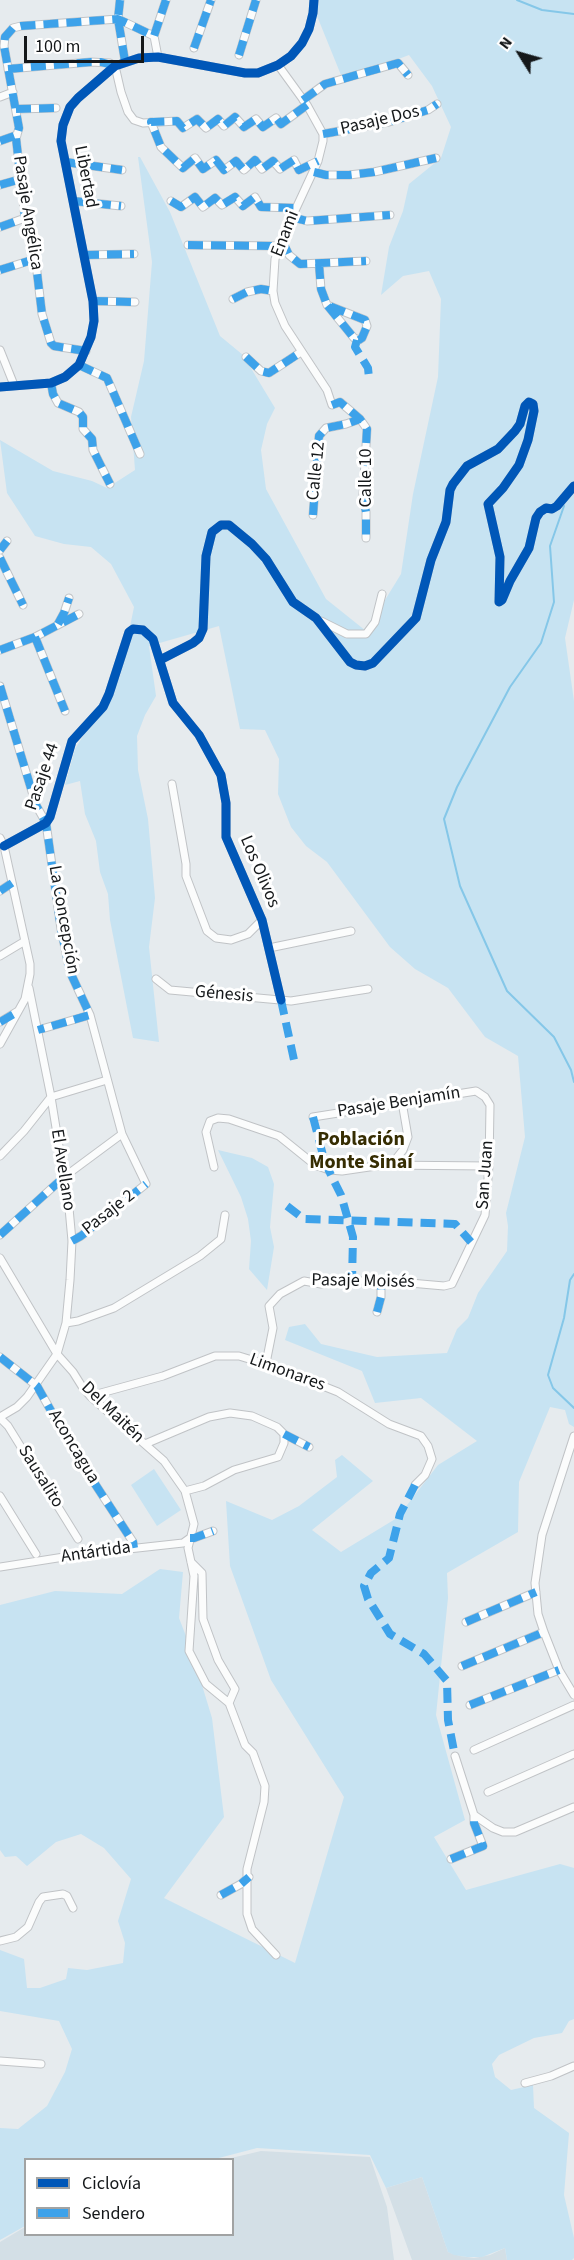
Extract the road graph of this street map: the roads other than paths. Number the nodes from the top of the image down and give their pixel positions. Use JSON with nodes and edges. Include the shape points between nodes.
{"nodes":[{"id":1,"x":120,"y":0,"type":"edge"},
{"id":2,"x":166,"y":0,"type":"edge"},
{"id":3,"x":211,"y":0,"type":"edge"},
{"id":4,"x":256,"y":0,"type":"edge"},
{"id":5,"x":314,"y":0,"type":"edge"},
{"id":6,"x":118,"y":19,"type":"junction"},
{"id":7,"x":154,"y":36,"type":"junction"},
{"id":8,"x":2,"y":47,"type":"edge"},
{"id":9,"x":194,"y":48,"type":"dead end"},
{"id":10,"x":239,"y":55,"type":"dead end"},
{"id":11,"x":159,"y":57,"type":"junction"},
{"id":12,"x":125,"y":61,"type":"junction"},
{"id":13,"x":278,"y":65,"type":"junction"},
{"id":14,"x":115,"y":66,"type":"junction"},
{"id":15,"x":8,"y":69,"type":"junction"},
{"id":16,"x":408,"y":75,"type":"dead end"},
{"id":17,"x":13,"y":92,"type":"junction"},
{"id":18,"x":0,"y":97,"type":"edge"},
{"id":19,"x":305,"y":103,"type":"junction"},
{"id":20,"x":437,"y":104,"type":"dead end"},
{"id":21,"x":56,"y":108,"type":"dead end"},
{"id":22,"x":16,"y":109,"type":"junction"},
{"id":23,"x":151,"y":122,"type":"junction"},
{"id":24,"x":322,"y":134,"type":"junction"},
{"id":25,"x":17,"y":135,"type":"junction"},
{"id":26,"x":0,"y":141,"type":"edge"},
{"id":27,"x":436,"y":158,"type":"dead end"},
{"id":28,"x":318,"y":161,"type":"junction"},
{"id":29,"x":65,"y":162,"type":"junction"},
{"id":30,"x":122,"y":170,"type":"dead end"},
{"id":31,"x":314,"y":172,"type":"junction"},
{"id":32,"x":21,"y":179,"type":"junction"},
{"id":33,"x":0,"y":185,"type":"edge"},
{"id":34,"x":73,"y":201,"type":"junction"},
{"id":35,"x":171,"y":201,"type":"dead end"},
{"id":36,"x":121,"y":206,"type":"dead end"},
{"id":37,"x":296,"y":208,"type":"junction"},
{"id":38,"x":390,"y":215,"type":"dead end"},
{"id":39,"x":25,"y":218,"type":"junction"},
{"id":40,"x":291,"y":218,"type":"junction"},
{"id":41,"x":0,"y":227,"type":"edge"},
{"id":42,"x":281,"y":243,"type":"junction"},
{"id":43,"x":188,"y":245,"type":"dead end"},
{"id":44,"x":134,"y":254,"type":"dead end"},
{"id":45,"x":84,"y":255,"type":"junction"},
{"id":46,"x":35,"y":259,"type":"junction"},
{"id":47,"x":366,"y":261,"type":"dead end"},
{"id":48,"x":319,"y":264,"type":"junction"},
{"id":49,"x":0,"y":270,"type":"edge"},
{"id":50,"x":273,"y":291,"type":"junction"},
{"id":51,"x":234,"y":299,"type":"dead end"},
{"id":52,"x":93,"y":301,"type":"junction"},
{"id":53,"x":135,"y":302,"type":"dead end"},
{"id":54,"x":327,"y":304,"type":"junction"},
{"id":55,"x":0,"y":350,"type":"edge"},
{"id":56,"x":86,"y":351,"type":"junction"},
{"id":57,"x":301,"y":352,"type":"junction"},
{"id":58,"x":246,"y":357,"type":"dead end"},
{"id":59,"x":79,"y":365,"type":"junction"},
{"id":60,"x":51,"y":383,"type":"junction"},
{"id":61,"x":14,"y":385,"type":"junction"},
{"id":62,"x":0,"y":387,"type":"edge"},
{"id":63,"x":360,"y":419,"type":"junction"},
{"id":64,"x":140,"y":454,"type":"dead end"},
{"id":65,"x":110,"y":484,"type":"dead end"},
{"id":66,"x":574,"y":486,"type":"edge"},
{"id":67,"x":312,"y":515,"type":"dead end"},
{"id":68,"x":366,"y":538,"type":"dead end"},
{"id":69,"x":7,"y":541,"type":"dead end"},
{"id":70,"x":0,"y":550,"type":"edge"},
{"id":71,"x":0,"y":558,"type":"edge"},
{"id":72,"x":382,"y":594,"type":"dead end"},
{"id":73,"x":69,"y":598,"type":"dead end"},
{"id":74,"x":23,"y":605,"type":"dead end"},
{"id":75,"x":79,"y":614,"type":"dead end"},
{"id":76,"x":316,"y":618,"type":"junction"},
{"id":77,"x":58,"y":624,"type":"junction"},
{"id":78,"x":35,"y":637,"type":"junction"},
{"id":79,"x":0,"y":650,"type":"edge"},
{"id":80,"x":160,"y":660,"type":"junction"},
{"id":81,"x":0,"y":686,"type":"edge"},
{"id":82,"x":65,"y":711,"type":"dead end"},
{"id":83,"x":172,"y":784,"type":"dead end"},
{"id":84,"x":46,"y":822,"type":"junction"},
{"id":85,"x":0,"y":838,"type":"edge"},
{"id":86,"x":2,"y":845,"type":"edge"},
{"id":87,"x":12,"y":883,"type":"junction"},
{"id":88,"x":0,"y":891,"type":"edge"},
{"id":89,"x":262,"y":920,"type":"junction"},
{"id":90,"x":351,"y":931,"type":"dead end"},
{"id":91,"x":25,"y":941,"type":"junction"},
{"id":92,"x":269,"y":948,"type":"junction"},
{"id":93,"x":0,"y":956,"type":"edge"},
{"id":94,"x":156,"y":979,"type":"dead end"},
{"id":95,"x":29,"y":988,"type":"junction"},
{"id":96,"x":368,"y":989,"type":"dead end"},
{"id":97,"x":281,"y":1000,"type":"junction"},
{"id":98,"x":19,"y":1011,"type":"junction"},
{"id":99,"x":90,"y":1015,"type":"junction"},
{"id":100,"x":0,"y":1022,"type":"edge"},
{"id":101,"x":38,"y":1030,"type":"junction"},
{"id":102,"x":0,"y":1044,"type":"edge"},
{"id":103,"x":107,"y":1080,"type":"junction"},
{"id":104,"x":51,"y":1097,"type":"junction"},
{"id":105,"x":485,"y":1097,"type":"joint"},
{"id":106,"x":402,"y":1101,"type":"junction"},
{"id":107,"x":312,"y":1117,"type":"dead end"},
{"id":108,"x":122,"y":1134,"type":"junction"},
{"id":109,"x":0,"y":1156,"type":"edge"},
{"id":110,"x":391,"y":1166,"type":"junction"},
{"id":111,"x":489,"y":1166,"type":"junction"},
{"id":112,"x":214,"y":1167,"type":"dead end"},
{"id":113,"x":64,"y":1177,"type":"junction"},
{"id":114,"x":146,"y":1184,"type":"joint"},
{"id":115,"x":225,"y":1215,"type":"dead end"},
{"id":116,"x":0,"y":1235,"type":"edge"},
{"id":117,"x":72,"y":1241,"type":"junction"},
{"id":118,"x":0,"y":1258,"type":"edge"},
{"id":119,"x":381,"y":1280,"type":"junction"},
{"id":120,"x":452,"y":1284,"type":"joint"},
{"id":121,"x":378,"y":1312,"type":"dead end"},
{"id":122,"x":66,"y":1323,"type":"junction"},
{"id":123,"x":57,"y":1354,"type":"junction"},
{"id":124,"x":0,"y":1356,"type":"edge"},
{"id":125,"x":266,"y":1363,"type":"junction"},
{"id":126,"x":37,"y":1386,"type":"junction"},
{"id":127,"x":90,"y":1396,"type":"junction"},
{"id":128,"x":0,"y":1418,"type":"edge"},
{"id":129,"x":284,"y":1434,"type":"junction"},
{"id":130,"x":574,"y":1436,"type":"edge"},
{"id":131,"x":145,"y":1444,"type":"junction"},
{"id":132,"x":309,"y":1447,"type":"dead end"},
{"id":133,"x":415,"y":1485,"type":"dead end"},
{"id":134,"x":185,"y":1491,"type":"junction"},
{"id":135,"x":0,"y":1496,"type":"edge"},
{"id":136,"x":213,"y":1531,"type":"dead end"},
{"id":137,"x":190,"y":1538,"type":"junction"},
{"id":138,"x":78,"y":1539,"type":"dead end"},
{"id":139,"x":134,"y":1548,"type":"junction"},
{"id":140,"x":36,"y":1554,"type":"dead end"},
{"id":141,"x":191,"y":1562,"type":"junction"},
{"id":142,"x":0,"y":1567,"type":"edge"},
{"id":143,"x":536,"y":1592,"type":"junction"},
{"id":144,"x":466,"y":1622,"type":"dead end"},
{"id":145,"x":544,"y":1632,"type":"junction"},
{"id":146,"x":462,"y":1665,"type":"dead end"},
{"id":147,"x":559,"y":1670,"type":"junction"},
{"id":148,"x":574,"y":1695,"type":"edge"},
{"id":149,"x":229,"y":1703,"type":"junction"},
{"id":150,"x":574,"y":1705,"type":"edge"},
{"id":151,"x":470,"y":1706,"type":"dead end"},
{"id":152,"x":474,"y":1750,"type":"dead end"},
{"id":153,"x":574,"y":1754,"type":"edge"},
{"id":154,"x":455,"y":1756,"type":"dead end"},
{"id":155,"x":488,"y":1792,"type":"dead end"},
{"id":156,"x":574,"y":1807,"type":"edge"},
{"id":157,"x":474,"y":1815,"type":"junction"},
{"id":158,"x":451,"y":1859,"type":"dead end"},
{"id":159,"x":249,"y":1877,"type":"junction"},
{"id":160,"x":221,"y":1895,"type":"dead end"},
{"id":161,"x":72,"y":1908,"type":"dead end"},
{"id":162,"x":0,"y":1941,"type":"edge"},
{"id":163,"x":276,"y":1955,"type":"dead end"},
{"id":164,"x":0,"y":2061,"type":"edge"},
{"id":165,"x":42,"y":2064,"type":"dead end"},
{"id":166,"x":574,"y":2066,"type":"edge"},
{"id":167,"x":525,"y":2083,"type":"dead end"}],
"edges":[{"from":1,"to":6,"type":"street"},
{"from":2,"to":7,"type":"street"},
{"from":3,"to":9,"type":"street"},
{"from":4,"to":10,"type":"street"},
{"from":5,"to":13,"type":"street","name":"Libertad","via":[[314,13],[302,43]]},
{"from":6,"to":7,"type":"street"},
{"from":6,"to":8,"type":"street","via":[[13,28]]},
{"from":6,"to":12,"type":"street"},
{"from":7,"to":11,"type":"street"},
{"from":8,"to":15,"type":"street","name":"Pasaje Angélica"},
{"from":11,"to":12,"type":"street","name":"Libertad"},
{"from":11,"to":13,"type":"street","name":"Libertad","via":[[245,73],[258,73]]},
{"from":12,"to":14,"type":"street","name":"Libertad"},
{"from":13,"to":19,"type":"street"},
{"from":14,"to":15,"type":"street","via":[[91,62]]},
{"from":14,"to":23,"type":"street","via":[[128,112],[138,122]]},
{"from":14,"to":29,"type":"street","name":"Libertad","via":[[70,107],[61,141]]},
{"from":15,"to":17,"type":"street","name":"Pasaje Angélica"},
{"from":16,"to":19,"type":"street","via":[[398,63],[325,84]]},
{"from":17,"to":18,"type":"street"},
{"from":17,"to":22,"type":"street","name":"Pasaje Angélica"},
{"from":19,"to":23,"type":"street","via":[[280,124],[276,118],[263,128],[256,118],[244,127],[235,117],[224,126],[218,119],[206,128],[197,119],[183,128],[177,121]]},
{"from":19,"to":24,"type":"street"},
{"from":20,"to":24,"type":"street","name":"Pasaje Dos","via":[[389,122]]},
{"from":21,"to":22,"type":"street"},
{"from":22,"to":25,"type":"street","name":"Pasaje Angélica"},
{"from":23,"to":28,"type":"street","via":[[161,147],[183,168],[195,158],[203,169],[216,160],[224,170],[236,161],[243,170],[255,160],[262,169],[273,161],[280,169],[294,160],[299,170]]},
{"from":24,"to":28,"type":"street","name":"Enami"},
{"from":25,"to":26,"type":"street"},
{"from":25,"to":32,"type":"street","name":"Pasaje Angélica"},
{"from":27,"to":31,"type":"street","via":[[349,175]]},
{"from":28,"to":31,"type":"street","name":"Enami"},
{"from":29,"to":30,"type":"street"},
{"from":29,"to":34,"type":"street","name":"Libertad"},
{"from":31,"to":37,"type":"street","name":"Enami"},
{"from":32,"to":33,"type":"street"},
{"from":32,"to":39,"type":"street","name":"Pasaje Angélica"},
{"from":34,"to":36,"type":"street"},
{"from":34,"to":45,"type":"street","name":"Libertad"},
{"from":35,"to":37,"type":"street","via":[[181,207],[195,197],[203,207],[215,198],[222,206],[235,197],[243,206],[255,198],[261,207]]},
{"from":37,"to":40,"type":"street","name":"Enami"},
{"from":38,"to":40,"type":"street","via":[[307,221]]},
{"from":39,"to":41,"type":"street"},
{"from":39,"to":46,"type":"street","name":"Pasaje Angélica"},
{"from":40,"to":42,"type":"street","name":"Enami"},
{"from":42,"to":43,"type":"street"},
{"from":42,"to":48,"type":"street","via":[[295,262]]},
{"from":42,"to":50,"type":"street","name":"Enami","via":[[275,259]]},
{"from":44,"to":45,"type":"street"},
{"from":45,"to":52,"type":"street","name":"Libertad"},
{"from":46,"to":49,"type":"street"},
{"from":46,"to":56,"type":"street","name":"Pasaje Angélica","via":[[39,298],[51,343]]},
{"from":47,"to":48,"type":"street"},
{"from":48,"to":54,"type":"street"},
{"from":50,"to":51,"type":"street","via":[[261,289]]},
{"from":50,"to":57,"type":"street","name":"Enami","via":[[278,314]]},
{"from":52,"to":53,"type":"street"},
{"from":52,"to":56,"type":"street","name":"Libertad","via":[[94,321]]},
{"from":54,"to":54,"type":"street","via":[[365,320],[362,338],[354,338]]},
{"from":55,"to":61,"type":"street"},
{"from":56,"to":59,"type":"street","name":"Libertad"},
{"from":57,"to":58,"type":"street","via":[[269,373]]},
{"from":57,"to":63,"type":"street","name":"Enami","via":[[327,390],[332,405],[340,402]]},
{"from":59,"to":60,"type":"street","name":"Libertad"},
{"from":59,"to":64,"type":"street","via":[[107,378]]},
{"from":60,"to":61,"type":"street","name":"Libertad"},
{"from":60,"to":65,"type":"street","via":[[58,403],[83,417],[83,429],[92,439],[93,450]]},
{"from":61,"to":62,"type":"street","name":"Libertad"},
{"from":63,"to":67,"type":"street","name":"Calle 12","via":[[326,428],[321,433]]},
{"from":63,"to":68,"type":"street","name":"Calle 10","via":[[367,429],[363,495]]},
{"from":66,"to":76,"type":"street","via":[[557,506],[546,508],[536,518],[529,548],[499,602],[500,556],[488,504],[519,465],[534,411],[529,402],[515,431],[492,453],[467,466],[453,484],[446,522],[416,618],[373,663],[364,666],[350,662]]},
{"from":69,"to":70,"type":"street"},
{"from":71,"to":74,"type":"street"},
{"from":72,"to":76,"type":"street","via":[[375,622],[366,634],[347,634]]},
{"from":73,"to":77,"type":"street"},
{"from":75,"to":77,"type":"street"},
{"from":76,"to":80,"type":"street","via":[[293,602],[252,544],[225,524],[212,532],[206,556],[203,629],[199,638]]},
{"from":77,"to":78,"type":"street"},
{"from":78,"to":79,"type":"street"},
{"from":78,"to":82,"type":"street"},
{"from":80,"to":84,"type":"street","name":"Pasaje 44","via":[[147,632],[133,629],[126,638],[103,707],[72,741]]},
{"from":80,"to":89,"type":"street","name":"Los Olivos","via":[[172,699],[218,767],[226,803],[226,837]]},
{"from":81,"to":84,"type":"street","name":"La Concepción","via":[[36,805]]},
{"from":83,"to":89,"type":"street","via":[[186,876],[207,931],[216,938],[231,939],[248,934]]},
{"from":84,"to":86,"type":"street","name":"Pasaje 44"},
{"from":84,"to":99,"type":"street","name":"La Concepción","via":[[70,972]]},
{"from":85,"to":86,"type":"street","name":"El Avellano"},
{"from":86,"to":87,"type":"street","name":"El Avellano"},
{"from":87,"to":88,"type":"street"},
{"from":87,"to":91,"type":"street","name":"El Avellano"},
{"from":89,"to":92,"type":"street","name":"Los Olivos"},
{"from":90,"to":92,"type":"street"},
{"from":91,"to":93,"type":"street"},
{"from":91,"to":95,"type":"street","name":"El Avellano","via":[[30,964]]},
{"from":92,"to":97,"type":"street","name":"Los Olivos"},
{"from":94,"to":97,"type":"street","name":"Génesis","via":[[170,990]]},
{"from":95,"to":98,"type":"street","name":"El Avellano"},
{"from":95,"to":101,"type":"street","name":"El Avellano"},
{"from":96,"to":97,"type":"street","name":"Génesis"},
{"from":98,"to":100,"type":"street"},
{"from":98,"to":102,"type":"street","name":"El Avellano"},
{"from":99,"to":101,"type":"street"},
{"from":99,"to":103,"type":"street","name":"La Concepción"},
{"from":101,"to":104,"type":"street","name":"El Avellano"},
{"from":103,"to":104,"type":"street"},
{"from":103,"to":108,"type":"street","name":"La Concepción"},
{"from":104,"to":109,"type":"street"},
{"from":104,"to":113,"type":"street","name":"El Avellano"},
{"from":105,"to":106,"type":"street","name":"Pasaje Benjamín","via":[[476,1091]]},
{"from":105,"to":111,"type":"street","name":"San Juan","via":[[490,1105]]},
{"from":106,"to":107,"type":"street","name":"Pasaje Benjamín"},
{"from":106,"to":110,"type":"street","via":[[408,1137]]},
{"from":108,"to":113,"type":"street"},
{"from":108,"to":114,"type":"street","name":"La Concepción"},
{"from":110,"to":111,"type":"street"},
{"from":110,"to":112,"type":"street","via":[[325,1170],[279,1136],[218,1118],[210,1121],[206,1132]]},
{"from":111,"to":120,"type":"street","name":"San Juan","via":[[485,1215]]},
{"from":113,"to":116,"type":"street"},
{"from":113,"to":117,"type":"street","name":"El Avellano"},
{"from":114,"to":117,"type":"street","name":"Pasaje 2"},
{"from":115,"to":122,"type":"street","via":[[221,1239],[200,1256],[114,1308]]},
{"from":117,"to":122,"type":"street","name":"El Avellano"},
{"from":118,"to":123,"type":"street","name":"Del Maitén"},
{"from":119,"to":120,"type":"street","name":"Pasaje Moisés"},
{"from":119,"to":121,"type":"street"},
{"from":119,"to":125,"type":"street","name":"Pasaje Moisés","via":[[321,1284],[304,1281],[280,1294],[269,1306],[273,1328]]},
{"from":122,"to":123,"type":"street","name":"El Avellano"},
{"from":123,"to":126,"type":"street","name":"El Avellano"},
{"from":123,"to":127,"type":"street","name":"Del Maitén"},
{"from":124,"to":126,"type":"street","name":"Aconcagua"},
{"from":125,"to":127,"type":"street","name":"Limonares","via":[[239,1356],[215,1356],[163,1376]]},
{"from":125,"to":133,"type":"street","name":"Limonares","via":[[338,1392],[389,1424],[421,1436],[432,1459]]},
{"from":126,"to":128,"type":"street","name":"El Avellano"},
{"from":126,"to":139,"type":"street","name":"Aconcagua","via":[[76,1455],[134,1542]]},
{"from":127,"to":131,"type":"street","name":"Del Maitén"},
{"from":128,"to":138,"type":"street","name":"Sausalito","via":[[14,1434]]},
{"from":129,"to":131,"type":"street","via":[[252,1416],[230,1413],[210,1417]]},
{"from":129,"to":132,"type":"street"},
{"from":129,"to":134,"type":"street","via":[[278,1457]]},
{"from":130,"to":143,"type":"street","via":[[542,1535]]},
{"from":131,"to":134,"type":"street","name":"Del Maitén","via":[[164,1461]]},
{"from":134,"to":137,"type":"street","name":"Del Maitén","via":[[194,1524]]},
{"from":135,"to":140,"type":"street"},
{"from":136,"to":137,"type":"street","name":"Antártida"},
{"from":137,"to":139,"type":"street","name":"Antártida","via":[[183,1543]]},
{"from":137,"to":141,"type":"street","name":"Del Maitén"},
{"from":139,"to":142,"type":"street","name":"Antártida"},
{"from":141,"to":149,"type":"street","via":[[202,1573],[203,1619],[218,1660],[235,1689]]},
{"from":141,"to":149,"type":"street","name":"Del Maitén","via":[[194,1576],[189,1651],[206,1684]]},
{"from":143,"to":144,"type":"street"},
{"from":143,"to":145,"type":"street"},
{"from":145,"to":146,"type":"street"},
{"from":145,"to":147,"type":"street"},
{"from":147,"to":148,"type":"street"},
{"from":147,"to":151,"type":"street"},
{"from":149,"to":159,"type":"street","via":[[265,1786],[247,1869]]},
{"from":150,"to":152,"type":"street"},
{"from":153,"to":155,"type":"street"},
{"from":154,"to":157,"type":"street"},
{"from":156,"to":157,"type":"street","via":[[515,1832],[493,1828]]},
{"from":157,"to":158,"type":"street","via":[[483,1846]]},
{"from":159,"to":160,"type":"street"},
{"from":159,"to":163,"type":"street","via":[[247,1914],[252,1929]]},
{"from":161,"to":162,"type":"street","via":[[63,1894],[43,1897],[28,1927],[16,1937]]},
{"from":164,"to":165,"type":"street"},
{"from":166,"to":167,"type":"street"}]}
